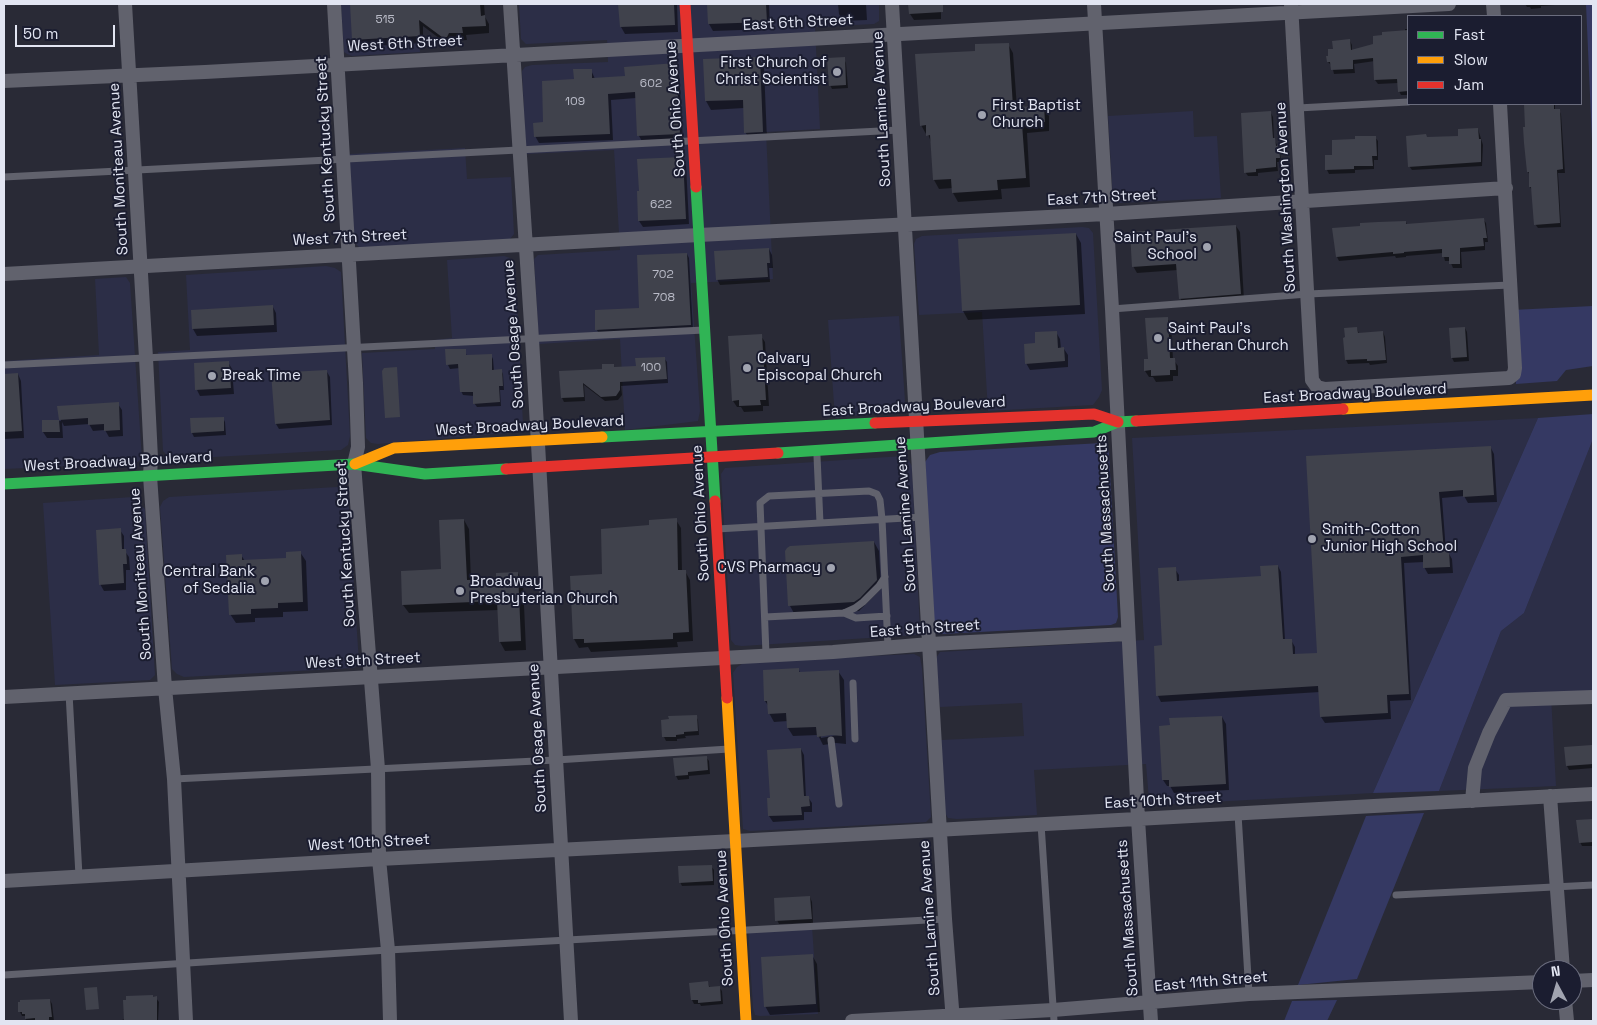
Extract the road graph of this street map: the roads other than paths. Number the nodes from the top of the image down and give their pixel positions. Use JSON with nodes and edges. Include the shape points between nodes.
{"nodes":[{"id":1,"x":125,"y":4,"type":"edge"},
{"id":2,"x":334,"y":4,"type":"edge"},
{"id":3,"x":510,"y":4,"type":"edge"},
{"id":4,"x":685,"y":4,"type":"edge"},
{"id":5,"x":892,"y":4,"type":"edge"},
{"id":6,"x":1094,"y":4,"type":"edge"},
{"id":7,"x":1449,"y":4,"type":"edge"},
{"id":8,"x":1291,"y":8,"type":"edge"},
{"id":9,"x":1095,"y":23,"type":"junction"},
{"id":10,"x":894,"y":34,"type":"junction"},
{"id":11,"x":687,"y":46,"type":"junction"},
{"id":12,"x":513,"y":54,"type":"junction"},
{"id":13,"x":337,"y":64,"type":"junction"},
{"id":14,"x":130,"y":75,"type":"junction"},
{"id":15,"x":4,"y":81,"type":"edge"},
{"id":16,"x":1407,"y":102,"type":"edge"},
{"id":17,"x":1500,"y":105,"type":"edge"},
{"id":18,"x":1298,"y":108,"type":"junction"},
{"id":19,"x":899,"y":130,"type":"junction"},
{"id":20,"x":693,"y":141,"type":"junction"},
{"id":21,"x":519,"y":150,"type":"junction"},
{"id":22,"x":343,"y":158,"type":"junction"},
{"id":23,"x":135,"y":169,"type":"junction"},
{"id":24,"x":4,"y":177,"type":"edge"},
{"id":25,"x":1506,"y":188,"type":"junction"},
{"id":26,"x":1303,"y":201,"type":"junction"},
{"id":27,"x":1106,"y":214,"type":"junction"},
{"id":28,"x":904,"y":224,"type":"junction"},
{"id":29,"x":699,"y":235,"type":"junction"},
{"id":30,"x":525,"y":245,"type":"junction"},
{"id":31,"x":348,"y":255,"type":"junction"},
{"id":32,"x":141,"y":266,"type":"junction"},
{"id":33,"x":4,"y":274,"type":"edge"},
{"id":34,"x":1510,"y":285,"type":"junction"},
{"id":35,"x":1308,"y":294,"type":"junction"},
{"id":36,"x":1112,"y":309,"type":"junction"},
{"id":37,"x":705,"y":330,"type":"junction"},
{"id":38,"x":532,"y":339,"type":"junction"},
{"id":39,"x":354,"y":348,"type":"junction"},
{"id":40,"x":146,"y":358,"type":"junction"},
{"id":41,"x":4,"y":365,"type":"edge"},
{"id":42,"x":1593,"y":395,"type":"edge"},
{"id":43,"x":916,"y":421,"type":"junction"},
{"id":44,"x":1118,"y":422,"type":"junction"},
{"id":45,"x":711,"y":432,"type":"junction"},
{"id":46,"x":537,"y":440,"type":"junction"},
{"id":47,"x":918,"y":444,"type":"junction"},
{"id":48,"x":816,"y":451,"type":"junction"},
{"id":49,"x":712,"y":457,"type":"junction"},
{"id":50,"x":354,"y":464,"type":"junction"},
{"id":51,"x":539,"y":467,"type":"junction"},
{"id":52,"x":150,"y":476,"type":"junction"},
{"id":53,"x":4,"y":484,"type":"edge"},
{"id":54,"x":819,"y":494,"type":"junction"},
{"id":55,"x":922,"y":517,"type":"junction"},
{"id":56,"x":882,"y":519,"type":"junction"},
{"id":57,"x":820,"y":523,"type":"junction"},
{"id":58,"x":761,"y":526,"type":"junction"},
{"id":59,"x":716,"y":529,"type":"junction"},
{"id":60,"x":885,"y":577,"type":"junction"},
{"id":61,"x":844,"y":613,"type":"junction"},
{"id":62,"x":887,"y":616,"type":"junction"},
{"id":63,"x":765,"y":617,"type":"junction"},
{"id":64,"x":1128,"y":634,"type":"junction"},
{"id":65,"x":930,"y":644,"type":"junction"},
{"id":66,"x":888,"y":647,"type":"junction"},
{"id":67,"x":766,"y":654,"type":"junction"},
{"id":68,"x":724,"y":657,"type":"junction"},
{"id":69,"x":550,"y":666,"type":"junction"},
{"id":70,"x":371,"y":676,"type":"junction"},
{"id":71,"x":853,"y":683,"type":"dead end"},
{"id":72,"x":165,"y":688,"type":"junction"},
{"id":73,"x":69,"y":693,"type":"junction"},
{"id":74,"x":1593,"y":696,"type":"edge"},
{"id":75,"x":4,"y":697,"type":"edge"},
{"id":76,"x":855,"y":739,"type":"dead end"},
{"id":77,"x":831,"y":740,"type":"dead end"},
{"id":78,"x":730,"y":749,"type":"junction"},
{"id":79,"x":556,"y":760,"type":"junction"},
{"id":80,"x":378,"y":769,"type":"junction"},
{"id":81,"x":174,"y":779,"type":"junction"},
{"id":82,"x":1593,"y":794,"type":"edge"},
{"id":83,"x":1550,"y":796,"type":"junction"},
{"id":84,"x":1472,"y":801,"type":"junction"},
{"id":85,"x":839,"y":804,"type":"dead end"},
{"id":86,"x":1238,"y":814,"type":"junction"},
{"id":87,"x":1138,"y":819,"type":"junction"},
{"id":88,"x":1041,"y":824,"type":"junction"},
{"id":89,"x":941,"y":830,"type":"junction"},
{"id":90,"x":735,"y":841,"type":"junction"},
{"id":91,"x":561,"y":849,"type":"junction"},
{"id":92,"x":379,"y":858,"type":"junction"},
{"id":93,"x":180,"y":871,"type":"junction"},
{"id":94,"x":79,"y":876,"type":"junction"},
{"id":95,"x":4,"y":881,"type":"edge"},
{"id":96,"x":1593,"y":885,"type":"edge"},
{"id":97,"x":1556,"y":887,"type":"junction"},
{"id":98,"x":1396,"y":895,"type":"dead end"},
{"id":99,"x":945,"y":918,"type":"junction"},
{"id":100,"x":741,"y":930,"type":"junction"},
{"id":101,"x":566,"y":940,"type":"junction"},
{"id":102,"x":388,"y":950,"type":"junction"},
{"id":103,"x":1562,"y":960,"type":"edge"},
{"id":104,"x":183,"y":962,"type":"junction"},
{"id":105,"x":4,"y":975,"type":"edge"},
{"id":106,"x":1532,"y":982,"type":"edge"},
{"id":107,"x":1249,"y":994,"type":"junction"},
{"id":108,"x":1150,"y":1003,"type":"junction"},
{"id":109,"x":1054,"y":1016,"type":"edge"},
{"id":110,"x":953,"y":1018,"type":"edge"},
{"id":111,"x":186,"y":1021,"type":"edge"},
{"id":112,"x":390,"y":1021,"type":"edge"},
{"id":113,"x":571,"y":1021,"type":"edge"},
{"id":114,"x":746,"y":1021,"type":"edge"},
{"id":115,"x":852,"y":1021,"type":"edge"},
{"id":116,"x":1151,"y":1021,"type":"edge"}],
"edges":[{"from":1,"to":14,"type":"street","name":"South Moniteau Avenue"},
{"from":2,"to":13,"type":"street","name":"South Kentucky Street"},
{"from":3,"to":12,"type":"street","name":"South Osage Avenue"},
{"from":4,"to":11,"type":"main road","name":"South Ohio Avenue"},
{"from":5,"to":10,"type":"street","name":"South Lamine Avenue"},
{"from":6,"to":9,"type":"street","name":"South Massachusetts"},
{"from":7,"to":8,"type":"street","name":"East 6th Street"},
{"from":8,"to":9,"type":"street","name":"East 6th Street"},
{"from":8,"to":18,"type":"street","name":"South Washington Avenue"},
{"from":9,"to":10,"type":"street","name":"East 6th Street"},
{"from":9,"to":27,"type":"street","name":"South Massachusetts"},
{"from":10,"to":11,"type":"street","name":"East 6th Street"},
{"from":10,"to":19,"type":"street","name":"South Lamine Avenue"},
{"from":11,"to":12,"type":"street","name":"West 6th Street"},
{"from":11,"to":20,"type":"main road","name":"South Ohio Avenue"},
{"from":12,"to":13,"type":"street","name":"West 6th Street"},
{"from":12,"to":21,"type":"street","name":"South Osage Avenue"},
{"from":13,"to":14,"type":"street","name":"West 6th Street"},
{"from":13,"to":22,"type":"street","name":"South Kentucky Street"},
{"from":14,"to":15,"type":"street","name":"West 6th Street"},
{"from":14,"to":23,"type":"street","name":"South Moniteau Avenue"},
{"from":16,"to":18,"type":"lane"},
{"from":17,"to":25,"type":"street"},
{"from":18,"to":26,"type":"street","name":"South Washington Avenue"},
{"from":19,"to":20,"type":"lane"},
{"from":19,"to":28,"type":"street","name":"South Lamine Avenue"},
{"from":20,"to":21,"type":"lane"},
{"from":20,"to":29,"type":"main road","name":"South Ohio Avenue"},
{"from":21,"to":22,"type":"lane"},
{"from":21,"to":30,"type":"street","name":"South Osage Avenue"},
{"from":22,"to":23,"type":"lane"},
{"from":22,"to":31,"type":"street","name":"South Kentucky Street"},
{"from":23,"to":24,"type":"lane"},
{"from":23,"to":32,"type":"street","name":"South Moniteau Avenue"},
{"from":25,"to":26,"type":"street","name":"East 7th Street"},
{"from":25,"to":34,"type":"street"},
{"from":26,"to":27,"type":"street","name":"East 7th Street"},
{"from":26,"to":35,"type":"street","name":"South Washington Avenue"},
{"from":27,"to":28,"type":"street","name":"East 7th Street"},
{"from":27,"to":36,"type":"street","name":"South Massachusetts"},
{"from":28,"to":29,"type":"street","name":"East 7th Street"},
{"from":28,"to":43,"type":"street","name":"South Lamine Avenue"},
{"from":29,"to":30,"type":"street","name":"West 7th Street"},
{"from":29,"to":37,"type":"main road","name":"South Ohio Avenue"},
{"from":30,"to":31,"type":"street","name":"West 7th Street"},
{"from":30,"to":38,"type":"street","name":"South Osage Avenue"},
{"from":31,"to":32,"type":"street","name":"West 7th Street"},
{"from":31,"to":39,"type":"street","name":"South Kentucky Street"},
{"from":32,"to":33,"type":"street","name":"West 7th Street"},
{"from":32,"to":40,"type":"street","name":"South Moniteau Avenue"},
{"from":34,"to":35,"type":"lane"},
{"from":34,"to":35,"type":"street","name":"South Washington Avenue","via":[[1516,368],[1509,378],[1325,388],[1317,387],[1312,380]]},
{"from":35,"to":36,"type":"lane"},
{"from":36,"to":44,"type":"street","name":"South Massachusetts"},
{"from":37,"to":38,"type":"lane"},
{"from":37,"to":45,"type":"main road","name":"South Ohio Avenue"},
{"from":38,"to":39,"type":"lane"},
{"from":38,"to":46,"type":"street","name":"South Osage Avenue"},
{"from":39,"to":40,"type":"lane"},
{"from":39,"to":50,"type":"street","name":"South Kentucky Street","via":[[358,447]]},
{"from":40,"to":41,"type":"lane"},
{"from":40,"to":52,"type":"street","name":"South Moniteau Avenue"},
{"from":42,"to":44,"type":"main road","name":"East Broadway Boulevard"},
{"from":43,"to":44,"type":"main road","name":"East Broadway Boulevard","via":[[1094,414]]},
{"from":43,"to":45,"type":"main road","name":"East Broadway Boulevard"},
{"from":43,"to":47,"type":"street","name":"South Lamine Avenue"},
{"from":44,"to":47,"type":"main road","name":"East Broadway Boulevard","via":[[1094,432]]},
{"from":44,"to":64,"type":"street","name":"South Massachusetts"},
{"from":45,"to":46,"type":"main road","name":"West Broadway Boulevard"},
{"from":45,"to":49,"type":"main road","name":"South Ohio Avenue"},
{"from":46,"to":50,"type":"main road","name":"West Broadway Boulevard","via":[[394,448]]},
{"from":46,"to":51,"type":"street","name":"South Osage Avenue"},
{"from":47,"to":48,"type":"main road","name":"East Broadway Boulevard"},
{"from":47,"to":55,"type":"street","name":"South Lamine Avenue"},
{"from":48,"to":49,"type":"main road","name":"East Broadway Boulevard"},
{"from":48,"to":54,"type":"lane"},
{"from":49,"to":51,"type":"main road","name":"West Broadway Boulevard"},
{"from":49,"to":59,"type":"main road","name":"South Ohio Avenue"},
{"from":50,"to":51,"type":"main road","name":"West Broadway Boulevard","via":[[425,474]]},
{"from":50,"to":52,"type":"main road","name":"West Broadway Boulevard"},
{"from":50,"to":70,"type":"street","name":"South Kentucky Street"},
{"from":51,"to":69,"type":"street","name":"South Osage Avenue"},
{"from":52,"to":53,"type":"main road","name":"West Broadway Boulevard"},
{"from":52,"to":72,"type":"street","name":"South Moniteau Avenue"},
{"from":54,"to":56,"type":"lane","via":[[869,491],[877,494]]},
{"from":54,"to":57,"type":"lane"},
{"from":54,"to":58,"type":"lane","via":[[769,496],[760,503]]},
{"from":55,"to":56,"type":"lane"},
{"from":55,"to":65,"type":"street","name":"South Lamine Avenue"},
{"from":56,"to":57,"type":"lane"},
{"from":56,"to":60,"type":"lane"},
{"from":57,"to":58,"type":"lane"},
{"from":58,"to":59,"type":"lane"},
{"from":58,"to":63,"type":"lane"},
{"from":59,"to":68,"type":"main road","name":"South Ohio Avenue"},
{"from":60,"to":61,"type":"lane","via":[[863,602]]},
{"from":60,"to":62,"type":"lane"},
{"from":61,"to":62,"type":"lane","via":[[856,618]]},
{"from":61,"to":63,"type":"lane"},
{"from":62,"to":66,"type":"lane"},
{"from":63,"to":67,"type":"lane"},
{"from":64,"to":65,"type":"street","name":"East 9th Street"},
{"from":64,"to":87,"type":"street","name":"South Massachusetts"},
{"from":65,"to":66,"type":"street","name":"East 9th Street"},
{"from":65,"to":89,"type":"street","name":"South Lamine Avenue"},
{"from":66,"to":67,"type":"street","name":"East 9th Street"},
{"from":67,"to":68,"type":"street","name":"East 9th Street"},
{"from":68,"to":69,"type":"street","name":"West 9th Street"},
{"from":68,"to":78,"type":"main road","name":"South Ohio Avenue"},
{"from":69,"to":70,"type":"street","name":"West 9th Street"},
{"from":69,"to":79,"type":"street","name":"South Osage Avenue"},
{"from":70,"to":72,"type":"street","name":"West 9th Street"},
{"from":70,"to":80,"type":"street","name":"South Kentucky Street"},
{"from":71,"to":76,"type":"lane"},
{"from":72,"to":73,"type":"street","name":"West 9th Street"},
{"from":72,"to":81,"type":"street","name":"South Moniteau Avenue"},
{"from":73,"to":75,"type":"street","name":"West 9th Street"},
{"from":73,"to":94,"type":"lane"},
{"from":74,"to":84,"type":"street","via":[[1506,700],[1475,768]]},
{"from":77,"to":85,"type":"lane"},
{"from":78,"to":79,"type":"lane"},
{"from":78,"to":90,"type":"main road","name":"South Ohio Avenue"},
{"from":79,"to":80,"type":"lane"},
{"from":79,"to":91,"type":"street","name":"South Osage Avenue"},
{"from":80,"to":81,"type":"lane"},
{"from":80,"to":92,"type":"street","name":"South Kentucky Street"},
{"from":81,"to":93,"type":"street","name":"South Moniteau Avenue"},
{"from":82,"to":83,"type":"street","name":"East 10th Street"},
{"from":83,"to":84,"type":"street","name":"East 10th Street"},
{"from":83,"to":97,"type":"street"},
{"from":84,"to":86,"type":"street","name":"East 10th Street"},
{"from":86,"to":87,"type":"street","name":"East 10th Street"},
{"from":86,"to":107,"type":"lane"},
{"from":87,"to":88,"type":"street","name":"East 10th Street"},
{"from":87,"to":108,"type":"street","name":"South Massachusetts"},
{"from":88,"to":89,"type":"street","name":"East 10th Street"},
{"from":88,"to":109,"type":"lane"},
{"from":89,"to":90,"type":"street","name":"East 10th Street"},
{"from":89,"to":99,"type":"street","name":"South Lamine Avenue"},
{"from":90,"to":91,"type":"street","name":"West 10th Street"},
{"from":90,"to":100,"type":"main road","name":"South Ohio Avenue"},
{"from":91,"to":92,"type":"street","name":"West 10th Street"},
{"from":91,"to":101,"type":"street","name":"South Osage Avenue"},
{"from":92,"to":93,"type":"street","name":"West 10th Street"},
{"from":92,"to":102,"type":"street","name":"South Kentucky Street"},
{"from":93,"to":94,"type":"street","name":"West 10th Street"},
{"from":93,"to":104,"type":"street","name":"South Moniteau Avenue"},
{"from":94,"to":95,"type":"street","name":"West 10th Street"},
{"from":96,"to":97,"type":"lane"},
{"from":97,"to":98,"type":"lane"},
{"from":97,"to":103,"type":"street"},
{"from":99,"to":100,"type":"lane"},
{"from":99,"to":110,"type":"street","name":"South Lamine Avenue"},
{"from":100,"to":101,"type":"lane"},
{"from":100,"to":114,"type":"main road","name":"South Ohio Avenue"},
{"from":101,"to":102,"type":"lane"},
{"from":101,"to":113,"type":"street","name":"South Osage Avenue"},
{"from":102,"to":104,"type":"lane"},
{"from":102,"to":112,"type":"street","name":"South Kentucky Street"},
{"from":104,"to":105,"type":"lane"},
{"from":104,"to":111,"type":"street","name":"South Moniteau Avenue"},
{"from":106,"to":107,"type":"street","name":"East 11th Street"},
{"from":107,"to":108,"type":"street","name":"East 11th Street"},
{"from":108,"to":109,"type":"street","name":"East 11th Street"},
{"from":108,"to":116,"type":"street","name":"South Massachusetts"},
{"from":109,"to":110,"type":"street","name":"East 11th Street"},
{"from":110,"to":115,"type":"street","name":"East 11th Street"}]}
